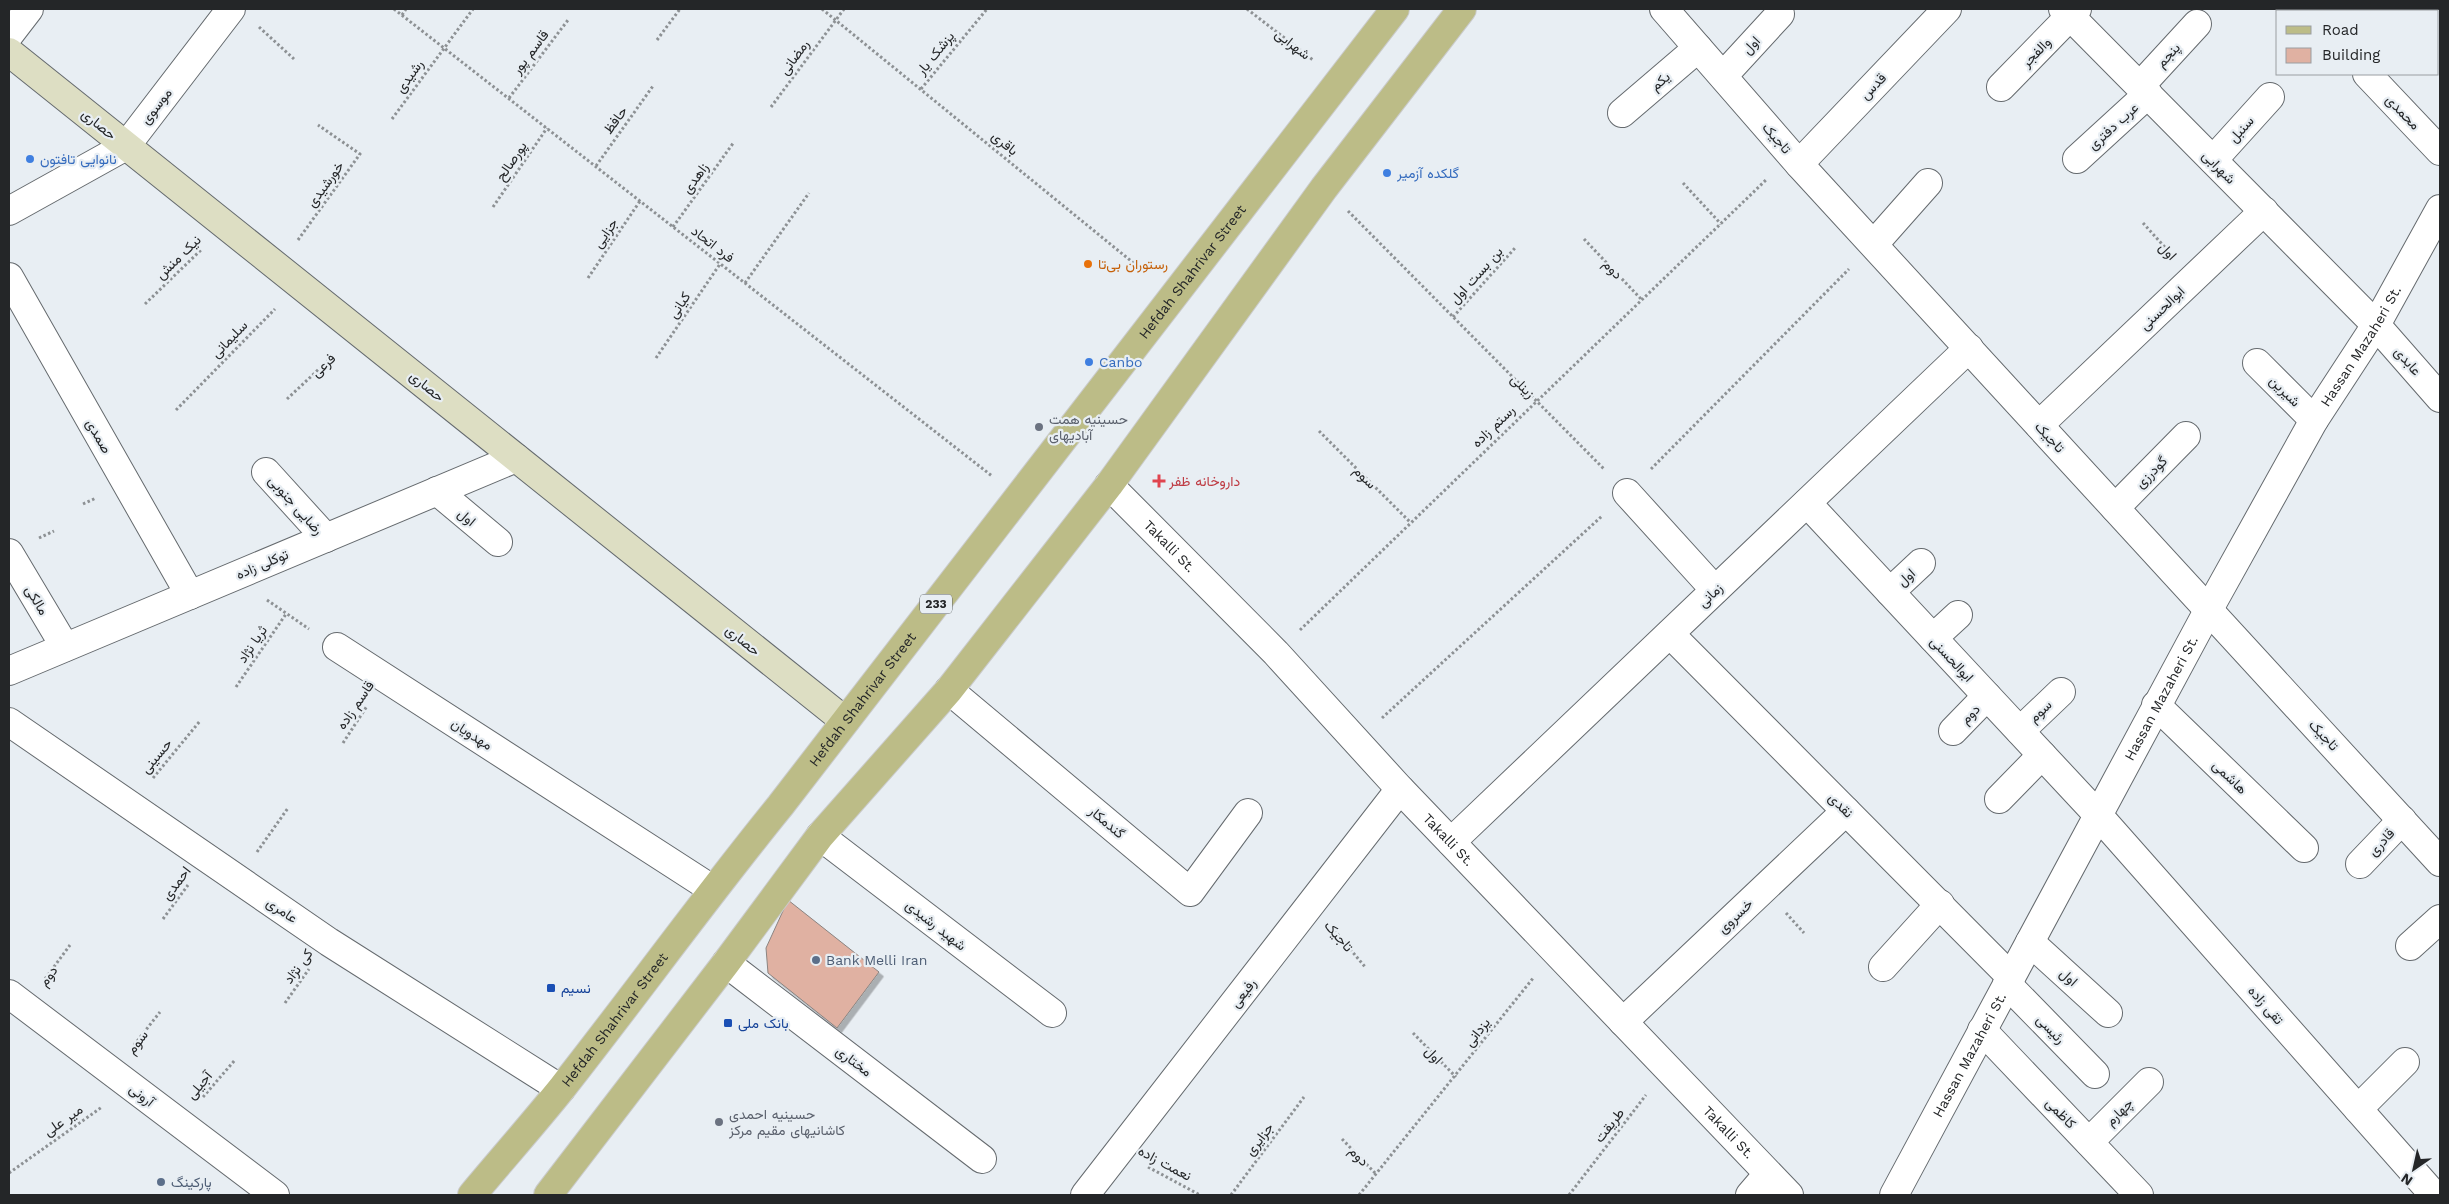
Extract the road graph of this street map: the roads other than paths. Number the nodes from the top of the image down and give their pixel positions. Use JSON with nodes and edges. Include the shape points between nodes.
{"nodes":[{"id":1,"x":29,"y":9,"type":"edge"},
{"id":2,"x":1394,"y":9,"type":"edge"},
{"id":3,"x":1462,"y":9,"type":"edge"},
{"id":4,"x":1664,"y":9,"type":"edge"},
{"id":5,"x":1947,"y":9,"type":"edge"},
{"id":6,"x":2070,"y":11,"type":"edge"},
{"id":7,"x":1780,"y":14,"type":"dead end"},
{"id":8,"x":242,"y":15,"type":"edge"},
{"id":9,"x":2197,"y":24,"type":"dead end"},
{"id":10,"x":9,"y":35,"type":"edge"},
{"id":11,"x":1698,"y":48,"type":"junction"},
{"id":12,"x":9,"y":52,"type":"edge"},
{"id":13,"x":2368,"y":75,"type":"edge"},
{"id":14,"x":1723,"y":76,"type":"junction"},
{"id":15,"x":2001,"y":87,"type":"dead end"},
{"id":16,"x":2144,"y":90,"type":"junction"},
{"id":17,"x":2270,"y":97,"type":"dead end"},
{"id":18,"x":1622,"y":113,"type":"dead end"},
{"id":19,"x":126,"y":146,"type":"junction"},
{"id":20,"x":2440,"y":151,"type":"edge"},
{"id":21,"x":2077,"y":159,"type":"dead end"},
{"id":22,"x":1796,"y":160,"type":"junction"},
{"id":23,"x":2213,"y":160,"type":"junction"},
{"id":24,"x":1928,"y":183,"type":"dead end"},
{"id":25,"x":2440,"y":210,"type":"edge"},
{"id":26,"x":9,"y":211,"type":"edge"},
{"id":27,"x":2264,"y":211,"type":"junction"},
{"id":28,"x":1874,"y":244,"type":"junction"},
{"id":29,"x":9,"y":277,"type":"edge"},
{"id":30,"x":2376,"y":325,"type":"junction"},
{"id":31,"x":1969,"y":348,"type":"junction"},
{"id":32,"x":2257,"y":363,"type":"dead end"},
{"id":33,"x":2440,"y":398,"type":"edge"},
{"id":34,"x":2314,"y":420,"type":"junction"},
{"id":35,"x":2039,"y":425,"type":"junction"},
{"id":36,"x":2186,"y":436,"type":"dead end"},
{"id":37,"x":516,"y":458,"type":"junction"},
{"id":38,"x":266,"y":472,"type":"dead end"},
{"id":39,"x":1109,"y":485,"type":"junction"},
{"id":40,"x":437,"y":491,"type":"junction"},
{"id":41,"x":1627,"y":493,"type":"road end"},
{"id":42,"x":1807,"y":503,"type":"junction"},
{"id":43,"x":2115,"y":508,"type":"junction"},
{"id":44,"x":326,"y":538,"type":"junction"},
{"id":45,"x":498,"y":542,"type":"dead end"},
{"id":46,"x":9,"y":553,"type":"edge"},
{"id":47,"x":1921,"y":563,"type":"dead end"},
{"id":48,"x":1715,"y":590,"type":"junction"},
{"id":49,"x":1890,"y":592,"type":"junction"},
{"id":50,"x":190,"y":595,"type":"junction"},
{"id":51,"x":2209,"y":609,"type":"junction"},
{"id":52,"x":1958,"y":615,"type":"dead end"},
{"id":53,"x":1670,"y":634,"type":"junction"},
{"id":54,"x":1933,"y":638,"type":"junction"},
{"id":55,"x":65,"y":647,"type":"junction"},
{"id":56,"x":337,"y":647,"type":"road end"},
{"id":57,"x":9,"y":671,"type":"edge"},
{"id":58,"x":948,"y":690,"type":"junction"},
{"id":59,"x":2061,"y":692,"type":"dead end"},
{"id":60,"x":1987,"y":696,"type":"junction"},
{"id":61,"x":2156,"y":706,"type":"junction"},
{"id":62,"x":846,"y":721,"type":"junction"},
{"id":63,"x":9,"y":722,"type":"edge"},
{"id":64,"x":1953,"y":731,"type":"dead end"},
{"id":65,"x":2020,"y":731,"type":"junction"},
{"id":66,"x":2042,"y":755,"type":"junction"},
{"id":67,"x":1400,"y":789,"type":"junction"},
{"id":68,"x":1999,"y":799,"type":"dead end"},
{"id":69,"x":1846,"y":811,"type":"junction"},
{"id":70,"x":1248,"y":813,"type":"dead end"},
{"id":71,"x":2098,"y":814,"type":"junction"},
{"id":72,"x":2402,"y":820,"type":"junction"},
{"id":73,"x":820,"y":836,"type":"junction"},
{"id":74,"x":1451,"y":842,"type":"junction"},
{"id":75,"x":2304,"y":848,"type":"dead end"},
{"id":76,"x":2440,"y":862,"type":"edge"},
{"id":77,"x":2360,"y":864,"type":"dead end"},
{"id":78,"x":712,"y":889,"type":"junction"},
{"id":79,"x":1940,"y":904,"type":"junction"},
{"id":80,"x":2440,"y":919,"type":"edge"},
{"id":81,"x":2030,"y":942,"type":"junction"},
{"id":82,"x":2410,"y":946,"type":"dead end"},
{"id":83,"x":726,"y":964,"type":"junction"},
{"id":84,"x":1883,"y":966,"type":"dead end"},
{"id":85,"x":2009,"y":980,"type":"junction"},
{"id":86,"x":17,"y":1000,"type":"edge"},
{"id":87,"x":2108,"y":1013,"type":"dead end"},
{"id":88,"x":1052,"y":1014,"type":"dead end"},
{"id":89,"x":1623,"y":1022,"type":"junction"},
{"id":90,"x":1982,"y":1030,"type":"junction"},
{"id":91,"x":2405,"y":1062,"type":"dead end"},
{"id":92,"x":2095,"y":1074,"type":"dead end"},
{"id":93,"x":2149,"y":1082,"type":"dead end"},
{"id":94,"x":561,"y":1089,"type":"junction"},
{"id":95,"x":2358,"y":1108,"type":"junction"},
{"id":96,"x":2089,"y":1142,"type":"junction"},
{"id":97,"x":982,"y":1160,"type":"dead end"},
{"id":98,"x":1768,"y":1174,"type":"junction"},
{"id":99,"x":275,"y":1195,"type":"edge"},
{"id":100,"x":472,"y":1195,"type":"edge"},
{"id":101,"x":548,"y":1195,"type":"edge"},
{"id":102,"x":1085,"y":1195,"type":"edge"},
{"id":103,"x":1750,"y":1195,"type":"edge"},
{"id":104,"x":1789,"y":1195,"type":"edge"},
{"id":105,"x":1894,"y":1195,"type":"edge"},
{"id":106,"x":2139,"y":1195,"type":"edge"},
{"id":107,"x":2434,"y":1195,"type":"edge"}],
"edges":[{"from":1,"to":10,"type":"street"},
{"from":2,"to":62,"type":"main road","name":"Hefdah Shahrivar Street","number":"233"},
{"from":3,"to":39,"type":"main road","via":[[1324,188]]},
{"from":4,"to":11,"type":"street","name":"تاجیک"},
{"from":5,"to":22,"type":"street","name":"قدس"},
{"from":6,"to":15,"type":"street","name":"والفجر"},
{"from":6,"to":16,"type":"street","name":"شهرابی"},
{"from":7,"to":14,"type":"street","name":"اول"},
{"from":8,"to":19,"type":"street","name":"موسوی"},
{"from":9,"to":16,"type":"street","name":"پنجم"},
{"from":11,"to":14,"type":"street","name":"تاجیک"},
{"from":11,"to":18,"type":"street","name":"یکم"},
{"from":12,"to":19,"type":"main road","name":"حصاری"},
{"from":13,"to":20,"type":"street","name":"محمدی"},
{"from":14,"to":22,"type":"street","name":"تاجیک"},
{"from":16,"to":21,"type":"street","name":"عرب دفتری"},
{"from":16,"to":23,"type":"street","name":"شهرابی"},
{"from":17,"to":23,"type":"street","name":"سنبل"},
{"from":19,"to":26,"type":"street","name":"موسوی"},
{"from":19,"to":37,"type":"main road","name":"حصاری"},
{"from":22,"to":28,"type":"street","name":"تاجیک"},
{"from":23,"to":27,"type":"street","name":"شهرابی"},
{"from":24,"to":28,"type":"street"},
{"from":25,"to":30,"type":"street","name":"Hassan Mazaheri St."},
{"from":27,"to":30,"type":"street","name":"شهرابی"},
{"from":27,"to":35,"type":"street","name":"ابوالحسنی"},
{"from":28,"to":31,"type":"street","name":"تاجیک"},
{"from":29,"to":50,"type":"street","name":"صمدی"},
{"from":30,"to":33,"type":"street","name":"عابدی"},
{"from":30,"to":34,"type":"street","name":"Hassan Mazaheri St."},
{"from":31,"to":35,"type":"street","name":"تاجیک"},
{"from":31,"to":42,"type":"street","name":"زمانی"},
{"from":32,"to":34,"type":"street","name":"شیرین"},
{"from":34,"to":51,"type":"street","name":"Hassan Mazaheri St."},
{"from":35,"to":43,"type":"street","name":"تاجیک"},
{"from":36,"to":43,"type":"street","name":"گودرزی"},
{"from":37,"to":40,"type":"street","name":"توکلی زاده"},
{"from":37,"to":62,"type":"main road","name":"حصاری"},
{"from":38,"to":44,"type":"street","name":"رضایی جنوبی"},
{"from":39,"to":58,"type":"main road"},
{"from":39,"to":67,"type":"street","name":"Takalli St.","via":[[1276,653]]},
{"from":40,"to":44,"type":"street","name":"توکلی زاده"},
{"from":40,"to":45,"type":"street","name":"اول"},
{"from":41,"to":48,"type":"street"},
{"from":42,"to":48,"type":"street","name":"زمانی"},
{"from":42,"to":49,"type":"street","name":"ابوالحسنی"},
{"from":43,"to":51,"type":"street","name":"تاجیک"},
{"from":44,"to":50,"type":"street","name":"توکلی زاده"},
{"from":46,"to":55,"type":"street","name":"مالکی"},
{"from":47,"to":49,"type":"street","name":"اول"},
{"from":48,"to":53,"type":"street","name":"زمانی"},
{"from":49,"to":54,"type":"street","name":"ابوالحسنی"},
{"from":50,"to":55,"type":"street","name":"توکلی زاده"},
{"from":51,"to":61,"type":"street","name":"Hassan Mazaheri St."},
{"from":51,"to":72,"type":"street","name":"تاجیک"},
{"from":52,"to":54,"type":"street"},
{"from":53,"to":69,"type":"street","name":"نقدی"},
{"from":53,"to":74,"type":"street","name":"زمانی"},
{"from":54,"to":60,"type":"street","name":"ابوالحسنی"},
{"from":55,"to":57,"type":"street","name":"توکلی زاده"},
{"from":56,"to":78,"type":"street","name":"مهدویان"},
{"from":58,"to":70,"type":"street","name":"گندمکار","via":[[1190,892]]},
{"from":58,"to":73,"type":"main road"},
{"from":59,"to":65,"type":"street","name":"سوم"},
{"from":60,"to":64,"type":"street","name":"دوم"},
{"from":60,"to":65,"type":"street","name":"ابوالحسنی"},
{"from":61,"to":71,"type":"street","name":"Hassan Mazaheri St."},
{"from":61,"to":75,"type":"street","name":"هاشمی"},
{"from":62,"to":78,"type":"main road","name":"Hefdah Shahrivar Street","number":"233"},
{"from":63,"to":94,"type":"street","name":"عامری","via":[[329,942]]},
{"from":65,"to":66,"type":"street","name":"ابوالحسنی"},
{"from":66,"to":68,"type":"street"},
{"from":66,"to":71,"type":"street","name":"ابوالحسنی"},
{"from":67,"to":74,"type":"street","name":"Takalli St."},
{"from":67,"to":102,"type":"street","name":"رفیعی"},
{"from":69,"to":79,"type":"street","name":"نقدی"},
{"from":69,"to":89,"type":"street","name":"خسروی"},
{"from":71,"to":81,"type":"street","name":"Hassan Mazaheri St."},
{"from":71,"to":95,"type":"street","name":"تقی زاده"},
{"from":72,"to":76,"type":"street","name":"تاجیک"},
{"from":72,"to":77,"type":"street","name":"قادری"},
{"from":73,"to":83,"type":"main road"},
{"from":73,"to":88,"type":"street","name":"شهید رشیدی"},
{"from":74,"to":89,"type":"street","name":"Takalli St."},
{"from":78,"to":94,"type":"main road","name":"Hefdah Shahrivar Street","number":"233"},
{"from":79,"to":84,"type":"street"},
{"from":79,"to":85,"type":"street","name":"نقدی"},
{"from":80,"to":82,"type":"street"},
{"from":81,"to":85,"type":"street","name":"Hassan Mazaheri St."},
{"from":81,"to":87,"type":"street","name":"اول"},
{"from":83,"to":97,"type":"street","name":"مختاری"},
{"from":83,"to":101,"type":"main road"},
{"from":85,"to":90,"type":"street","name":"Hassan Mazaheri St."},
{"from":85,"to":92,"type":"street","name":"رئیسی"},
{"from":86,"to":99,"type":"street","name":"آرونی"},
{"from":89,"to":98,"type":"street","name":"Takalli St."},
{"from":90,"to":96,"type":"street","name":"کاظمی"},
{"from":90,"to":105,"type":"street","name":"Hassan Mazaheri St."},
{"from":91,"to":95,"type":"street"},
{"from":93,"to":96,"type":"street","name":"چهارم"},
{"from":94,"to":100,"type":"main road","name":"Hefdah Shahrivar Street","number":"233"},
{"from":95,"to":107,"type":"street","name":"تقی زاده"},
{"from":96,"to":106,"type":"street","name":"کاظمی"},
{"from":98,"to":103,"type":"street"},
{"from":98,"to":104,"type":"street","name":"Takalli St."}]}
